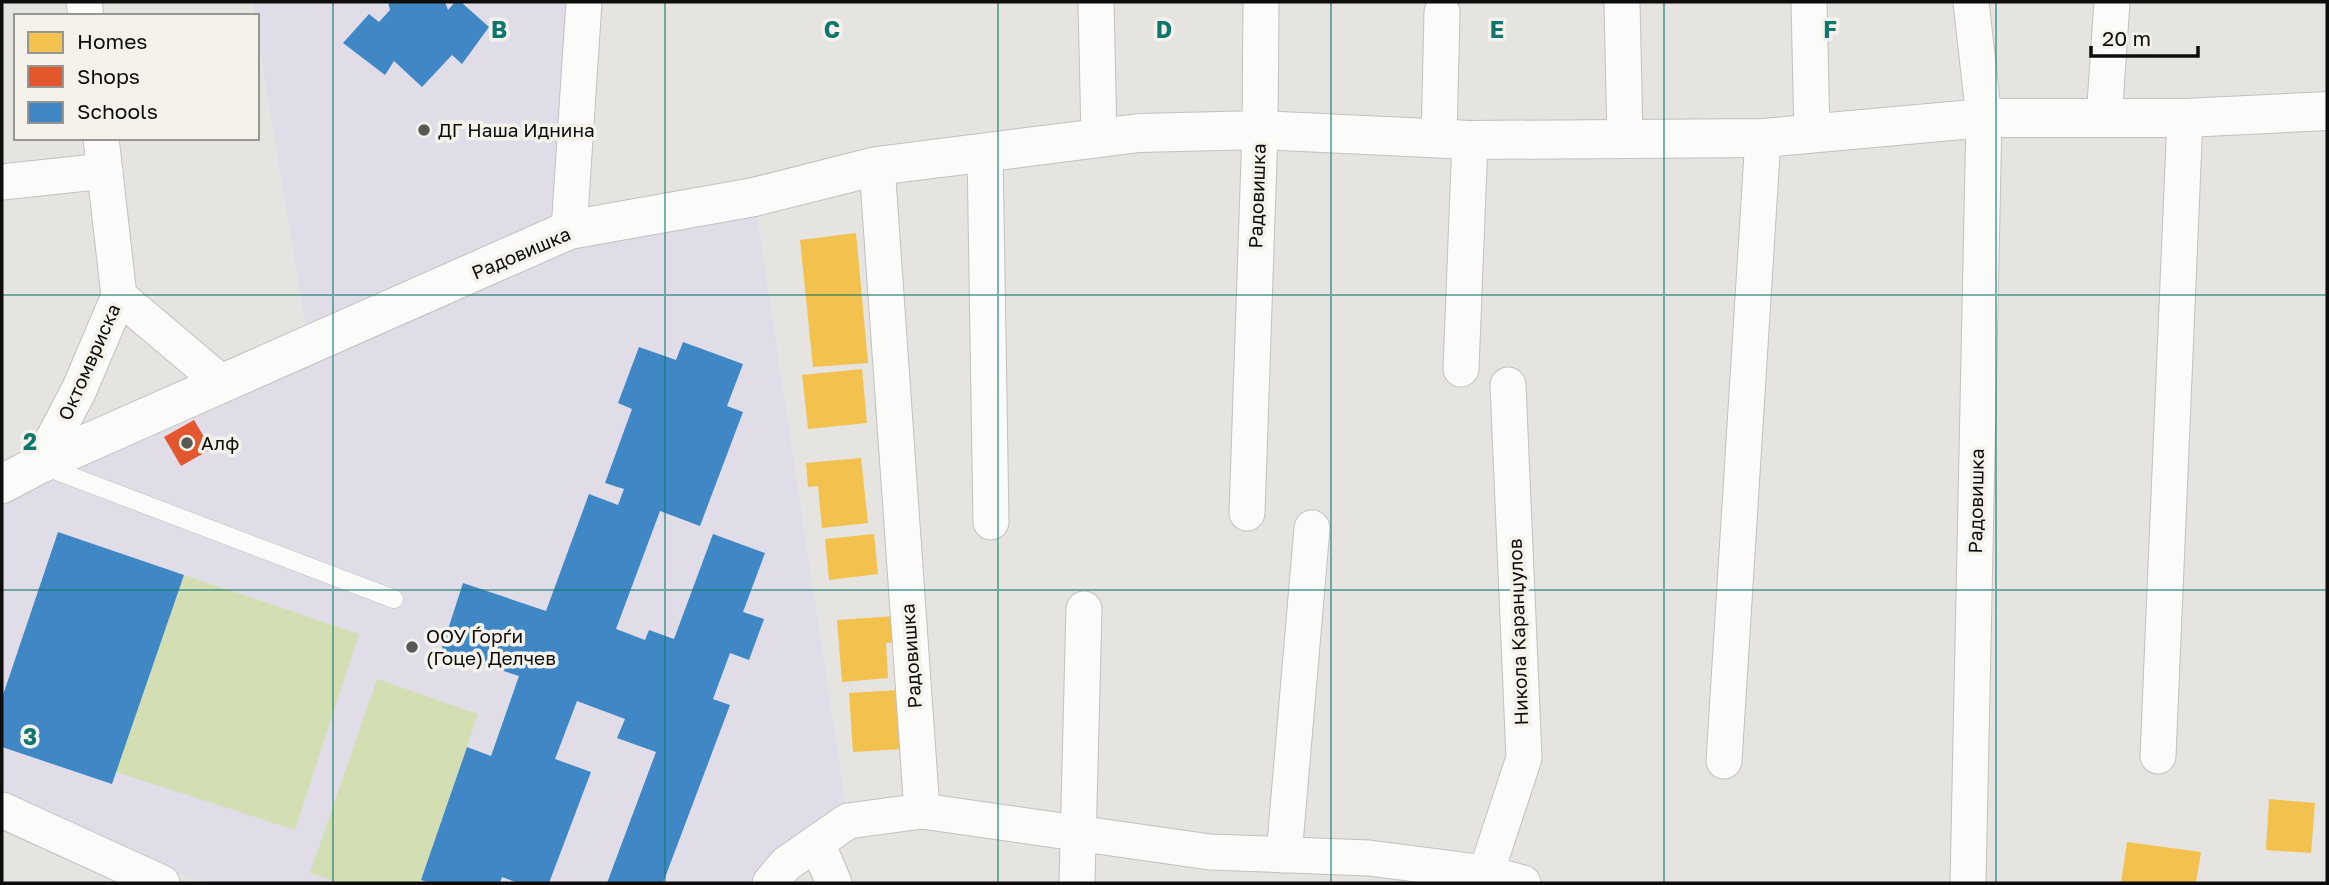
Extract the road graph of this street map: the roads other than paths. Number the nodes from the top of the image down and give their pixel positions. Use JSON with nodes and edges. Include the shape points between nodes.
{"nodes":[{"id":1,"x":584,"y":2,"type":"edge"},
{"id":2,"x":1096,"y":2,"type":"edge"},
{"id":3,"x":1261,"y":2,"type":"edge"},
{"id":4,"x":1622,"y":2,"type":"edge"},
{"id":5,"x":1810,"y":2,"type":"edge"},
{"id":6,"x":1971,"y":2,"type":"edge"},
{"id":7,"x":2112,"y":2,"type":"edge"},
{"id":8,"x":1443,"y":12,"type":"dead end"},
{"id":9,"x":2327,"y":111,"type":"edge"},
{"id":10,"x":1984,"y":118,"type":"junction"},
{"id":11,"x":2185,"y":118,"type":"junction"},
{"id":12,"x":2104,"y":119,"type":"junction"},
{"id":13,"x":1259,"y":130,"type":"junction"},
{"id":14,"x":1812,"y":134,"type":"junction"},
{"id":15,"x":1099,"y":138,"type":"junction"},
{"id":16,"x":1763,"y":138,"type":"junction"},
{"id":17,"x":1455,"y":139,"type":"junction"},
{"id":18,"x":1625,"y":139,"type":"junction"},
{"id":19,"x":985,"y":152,"type":"junction"},
{"id":20,"x":103,"y":154,"type":"edge"},
{"id":21,"x":877,"y":166,"type":"junction"},
{"id":22,"x":2,"y":183,"type":"edge"},
{"id":23,"x":569,"y":230,"type":"junction"},
{"id":24,"x":119,"y":296,"type":"junction"},
{"id":25,"x":1461,"y":369,"type":"dead end"},
{"id":26,"x":223,"y":384,"type":"junction"},
{"id":27,"x":1508,"y":385,"type":"dead end"},
{"id":28,"x":40,"y":464,"type":"junction"},
{"id":29,"x":2,"y":484,"type":"edge"},
{"id":30,"x":1247,"y":513,"type":"dead end"},
{"id":31,"x":991,"y":522,"type":"dead end"},
{"id":32,"x":1312,"y":528,"type":"dead end"},
{"id":33,"x":394,"y":599,"type":"dead end"},
{"id":34,"x":1084,"y":608,"type":"dead end"},
{"id":35,"x":2158,"y":756,"type":"dead end"},
{"id":36,"x":1724,"y":761,"type":"dead end"},
{"id":37,"x":922,"y":810,"type":"junction"},
{"id":38,"x":4,"y":814,"type":"edge"},
{"id":39,"x":1078,"y":834,"type":"junction"},
{"id":40,"x":817,"y":843,"type":"junction"},
{"id":41,"x":1284,"y":855,"type":"junction"},
{"id":42,"x":1210,"y":868,"type":"edge"},
{"id":43,"x":1486,"y":878,"type":"edge"},
{"id":44,"x":162,"y":883,"type":"edge"},
{"id":45,"x":770,"y":883,"type":"edge"},
{"id":46,"x":834,"y":883,"type":"edge"},
{"id":47,"x":1077,"y":883,"type":"edge"},
{"id":48,"x":1523,"y":883,"type":"edge"},
{"id":49,"x":1968,"y":883,"type":"edge"}],
"edges":[{"from":1,"to":23,"type":"street"},
{"from":2,"to":15,"type":"street"},
{"from":3,"to":13,"type":"street","name":"Радовишка"},
{"from":4,"to":18,"type":"street"},
{"from":5,"to":14,"type":"street"},
{"from":6,"to":10,"type":"street","name":"Радовишка"},
{"from":7,"to":12,"type":"street"},
{"from":8,"to":17,"type":"street"},
{"from":9,"to":11,"type":"street","name":"Радовишка"},
{"from":10,"to":12,"type":"street","name":"Радовишка"},
{"from":10,"to":14,"type":"street","name":"Радовишка"},
{"from":10,"to":49,"type":"street","name":"Радовишка"},
{"from":11,"to":12,"type":"street","name":"Радовишка"},
{"from":11,"to":35,"type":"street"},
{"from":13,"to":15,"type":"street","name":"Радовишка"},
{"from":13,"to":17,"type":"street","name":"Радовишка"},
{"from":13,"to":30,"type":"street","name":"Радовишка"},
{"from":14,"to":16,"type":"street","name":"Радовишка"},
{"from":15,"to":19,"type":"street","name":"Радовишка"},
{"from":16,"to":18,"type":"street","name":"Радовишка"},
{"from":16,"to":36,"type":"street"},
{"from":17,"to":18,"type":"street","name":"Радовишка"},
{"from":17,"to":25,"type":"street"},
{"from":19,"to":21,"type":"street","name":"Радовишка"},
{"from":19,"to":31,"type":"street"},
{"from":20,"to":22,"type":"street","name":"Октомвриска"},
{"from":20,"to":24,"type":"street","name":"Октомвриска"},
{"from":21,"to":23,"type":"street","name":"Радовишка","via":[[754,197]]},
{"from":21,"to":37,"type":"street","name":"Радовишка"},
{"from":23,"to":26,"type":"street","name":"Радовишка"},
{"from":24,"to":26,"type":"street"},
{"from":24,"to":28,"type":"street","name":"Октомвриска","via":[[79,390]]},
{"from":26,"to":28,"type":"street","name":"Радовишка"},
{"from":27,"to":43,"type":"street","name":"Никола Каранџулов","via":[[1524,758]]},
{"from":28,"to":29,"type":"street"},
{"from":28,"to":33,"type":"lane"},
{"from":32,"to":41,"type":"street"},
{"from":34,"to":39,"type":"street"},
{"from":37,"to":39,"type":"street"},
{"from":37,"to":40,"type":"street","via":[[848,821]]},
{"from":38,"to":44,"type":"street"},
{"from":39,"to":42,"type":"street"},
{"from":39,"to":47,"type":"street"},
{"from":40,"to":45,"type":"street","via":[[786,864]]},
{"from":40,"to":46,"type":"street"},
{"from":41,"to":42,"type":"street"},
{"from":41,"to":43,"type":"street","via":[[1369,859]]},
{"from":43,"to":48,"type":"street"}]}
